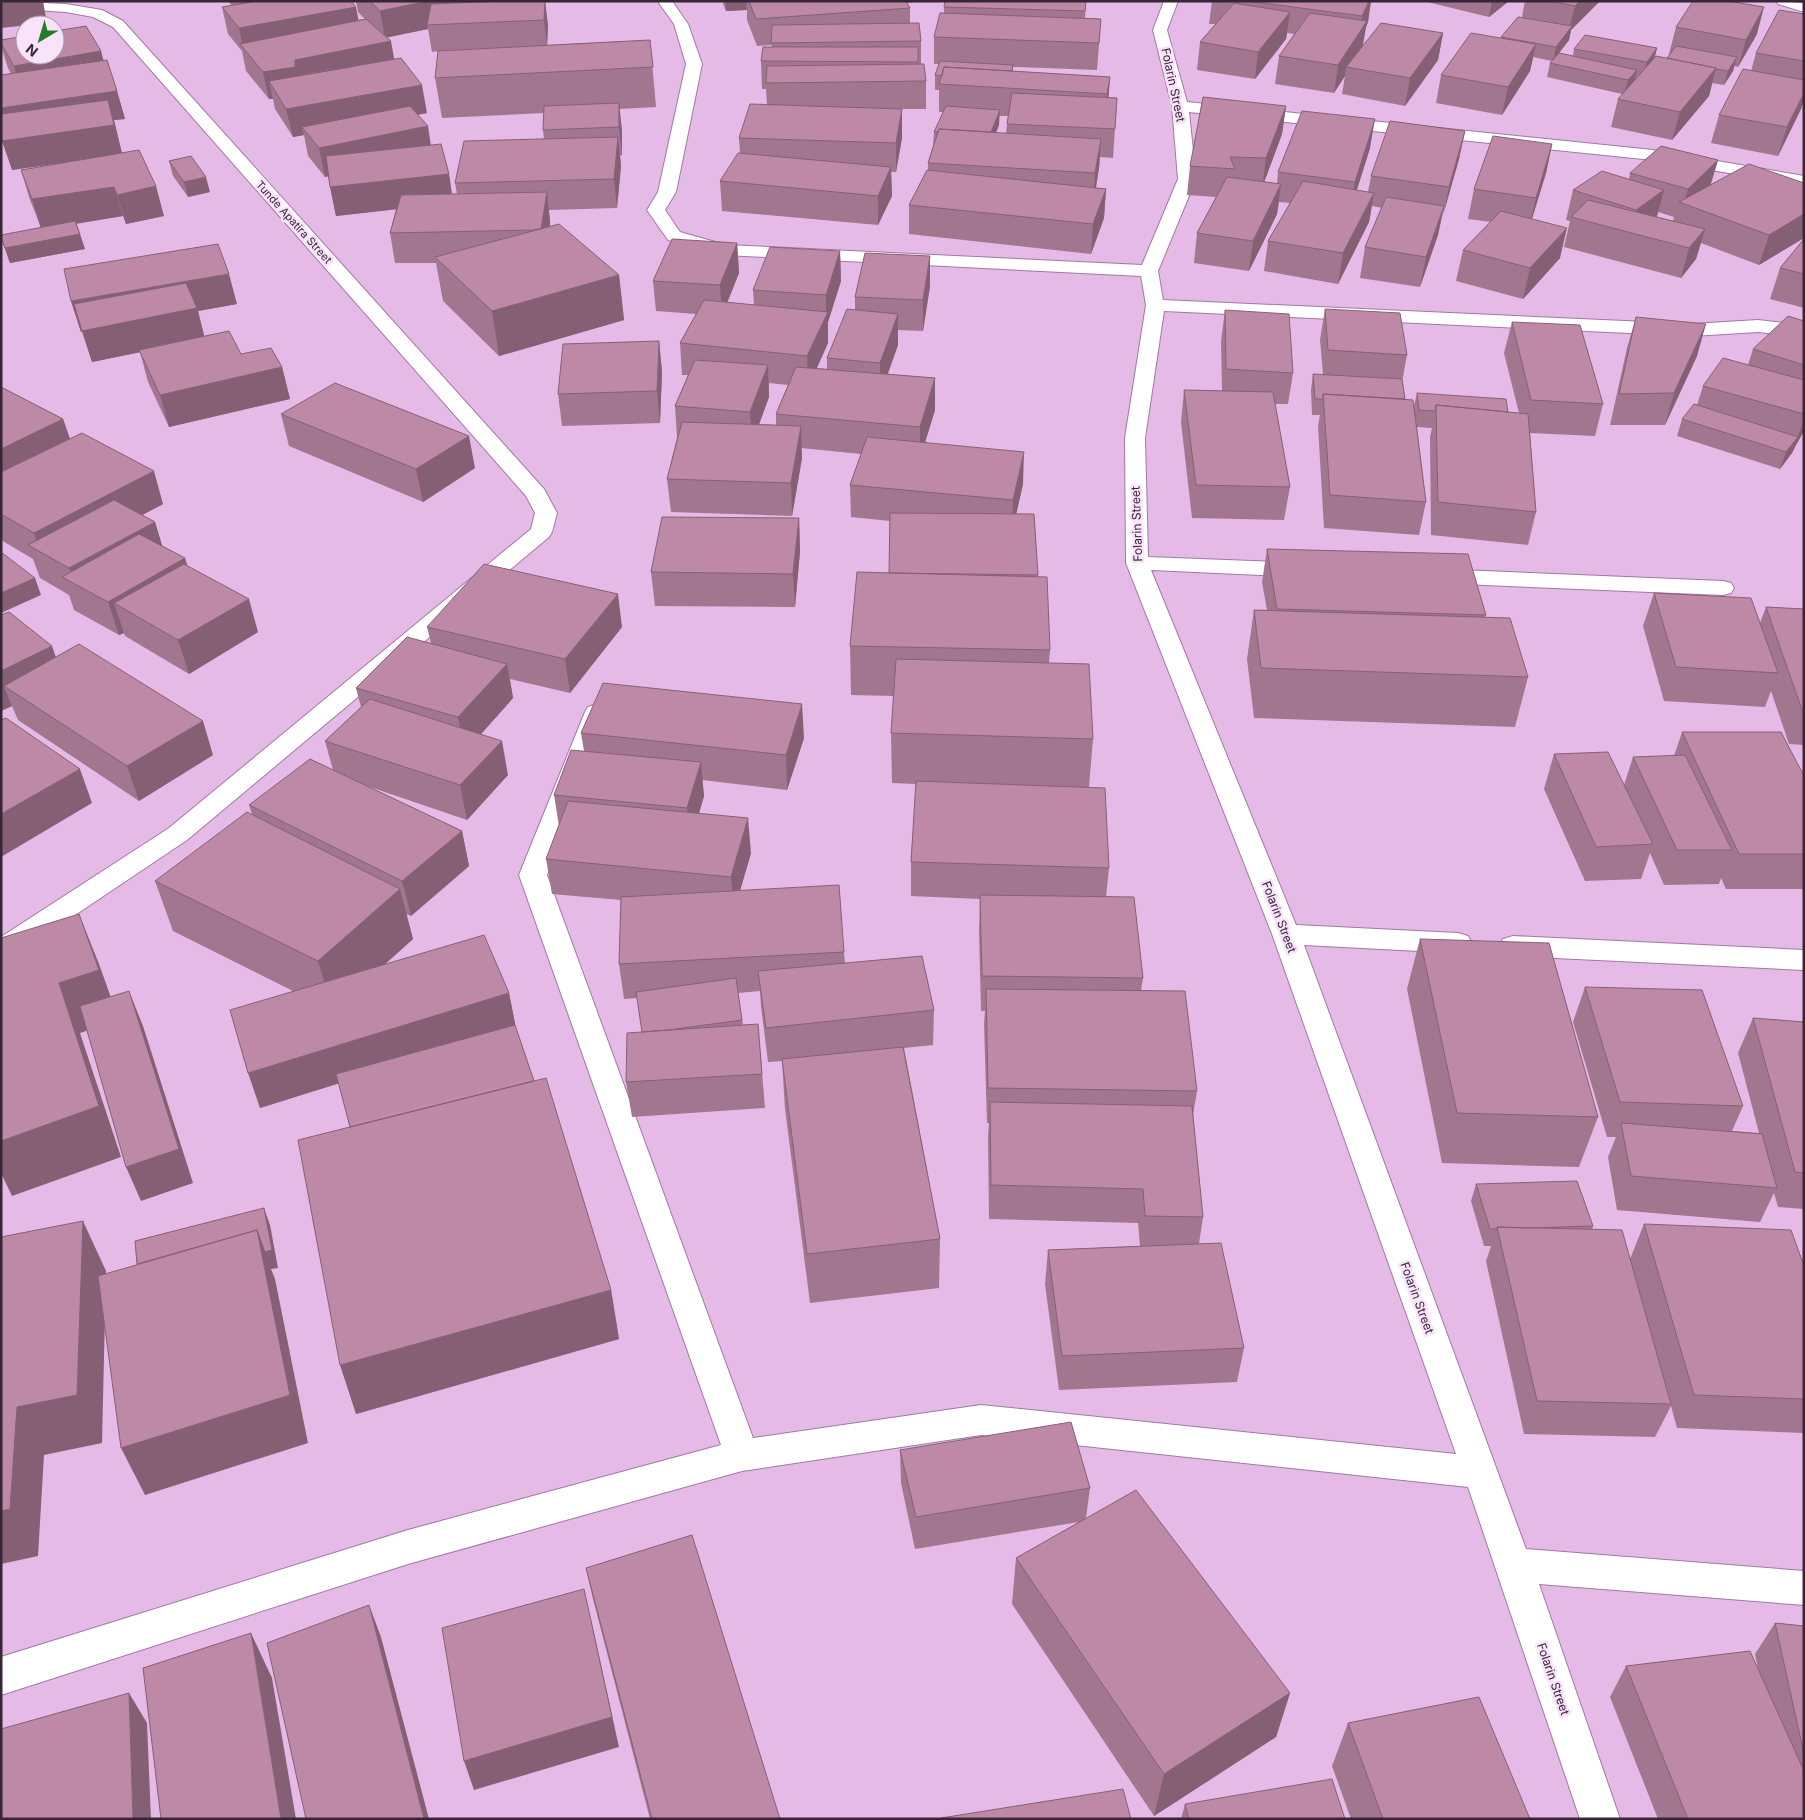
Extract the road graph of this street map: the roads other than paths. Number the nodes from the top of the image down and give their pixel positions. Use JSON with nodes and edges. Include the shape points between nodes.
{"nodes":[{"id":1,"x":1171,"y":1,"type":"edge"},
{"id":2,"x":1783,"y":1,"type":"edge"},
{"id":3,"x":1,"y":4,"type":"edge"},
{"id":4,"x":666,"y":4,"type":"dead end"},
{"id":5,"x":1804,"y":8,"type":"edge"},
{"id":6,"x":1180,"y":106,"type":"junction"},
{"id":7,"x":1804,"y":181,"type":"edge"},
{"id":8,"x":1149,"y":271,"type":"junction"},
{"id":9,"x":1155,"y":305,"type":"junction"},
{"id":10,"x":1804,"y":331,"type":"edge"},
{"id":11,"x":1137,"y":563,"type":"junction"},
{"id":12,"x":1326,"y":571,"type":"edge"},
{"id":13,"x":1415,"y":575,"type":"edge"},
{"id":14,"x":1723,"y":588,"type":"dead end"},
{"id":15,"x":606,"y":689,"type":"edge"},
{"id":16,"x":1286,"y":934,"type":"junction"},
{"id":17,"x":1,"y":951,"type":"edge"},
{"id":18,"x":1804,"y":960,"type":"edge"},
{"id":19,"x":742,"y":1455,"type":"junction"},
{"id":20,"x":1480,"y":1472,"type":"junction"},
{"id":21,"x":1514,"y":1565,"type":"junction"},
{"id":22,"x":1804,"y":1588,"type":"edge"},
{"id":23,"x":1,"y":1676,"type":"edge"},
{"id":24,"x":1600,"y":1819,"type":"edge"}],
"edges":[{"from":1,"to":6,"type":"street","name":"Folarin Street","via":[[1160,30]]},
{"from":2,"to":5,"type":"street"},
{"from":3,"to":17,"type":"street","name":"Tunde Apatira Street","via":[[97,12],[118,24],[536,494],[546,513],[541,532],[178,834]]},
{"from":4,"to":8,"type":"street","via":[[681,24],[694,64],[667,192],[656,210],[674,236],[725,250]]},
{"from":6,"to":7,"type":"street","via":[[1652,156]]},
{"from":6,"to":8,"type":"street","name":"Folarin Street","via":[[1187,179]]},
{"from":8,"to":9,"type":"street","name":"Folarin Street"},
{"from":9,"to":10,"type":"street","via":[[1692,330],[1758,326]]},
{"from":9,"to":11,"type":"street","name":"Folarin Street","via":[[1135,438]]},
{"from":11,"to":12,"type":"street"},
{"from":11,"to":16,"type":"street","name":"Folarin Street"},
{"from":13,"to":14,"type":"street"},
{"from":15,"to":19,"type":"street","via":[[533,875]]},
{"from":16,"to":18,"type":"street"},
{"from":16,"to":20,"type":"street","name":"Folarin Street"},
{"from":19,"to":20,"type":"street","via":[[981,1420]]},
{"from":19,"to":23,"type":"street","via":[[408,1546]]},
{"from":20,"to":21,"type":"street","name":"Folarin Street"},
{"from":21,"to":22,"type":"street"},
{"from":21,"to":24,"type":"street","name":"Folarin Street"}]}
